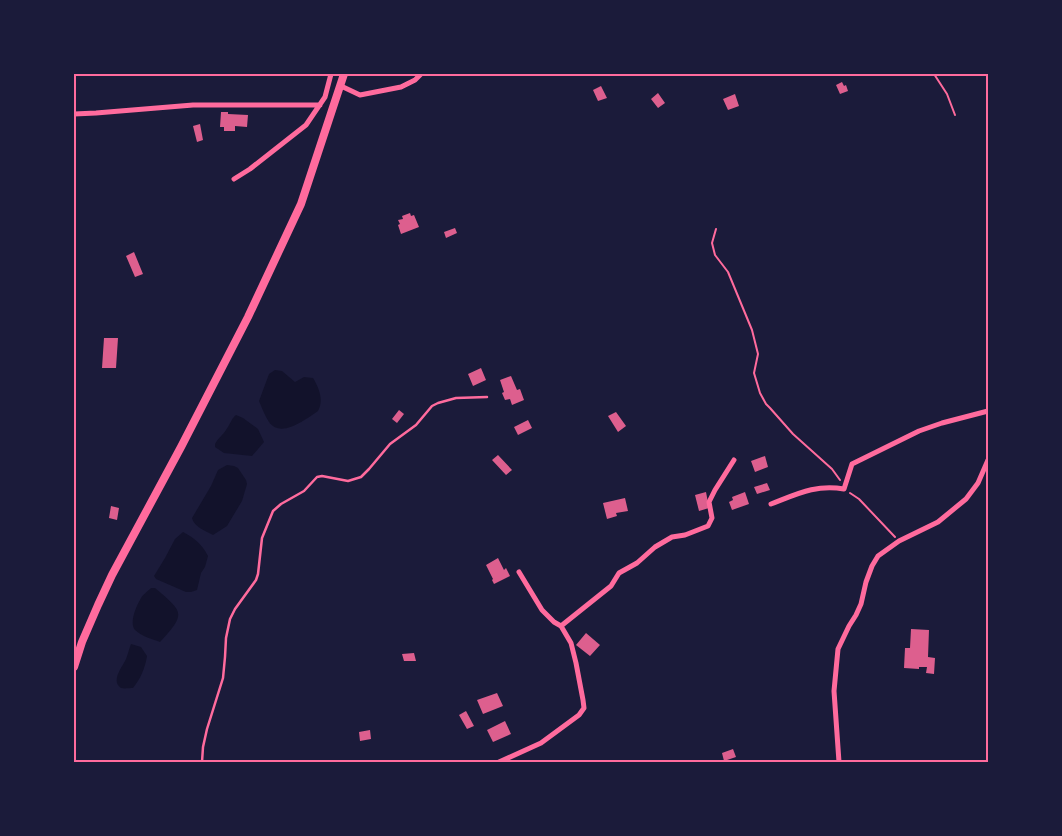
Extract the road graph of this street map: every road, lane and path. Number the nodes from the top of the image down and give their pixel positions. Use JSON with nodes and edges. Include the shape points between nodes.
{"nodes":[{"id":1,"x":331,"y":74,"type":"edge"},
{"id":2,"x":344,"y":74,"type":"edge"},
{"id":3,"x":420,"y":74,"type":"edge"},
{"id":4,"x":934,"y":74,"type":"edge"},
{"id":5,"x":341,"y":86,"type":"junction"},
{"id":6,"x":320,"y":105,"type":"junction"},
{"id":7,"x":74,"y":114,"type":"edge"},
{"id":8,"x":955,"y":115,"type":"dead end"},
{"id":9,"x":234,"y":179,"type":"dead end"},
{"id":10,"x":716,"y":229,"type":"dead end"},
{"id":11,"x":487,"y":397,"type":"dead end"},
{"id":12,"x":988,"y":411,"type":"edge"},
{"id":13,"x":734,"y":460,"type":"dead end"},
{"id":14,"x":988,"y":460,"type":"edge"},
{"id":15,"x":844,"y":488,"type":"junction"},
{"id":16,"x":771,"y":504,"type":"dead end"},
{"id":17,"x":899,"y":541,"type":"junction"},
{"id":18,"x":519,"y":572,"type":"dead end"},
{"id":19,"x":561,"y":626,"type":"junction"},
{"id":20,"x":74,"y":667,"type":"edge"},
{"id":21,"x":202,"y":762,"type":"edge"},
{"id":22,"x":499,"y":762,"type":"edge"},
{"id":23,"x":839,"y":762,"type":"edge"}],
"edges":[{"from":1,"to":6,"type":"street"},
{"from":2,"to":5,"type":"main road"},
{"from":3,"to":5,"type":"street","via":[[401,87],[360,96]]},
{"from":4,"to":8,"type":"path"},
{"from":5,"to":20,"type":"main road","via":[[301,204],[248,317],[112,575]]},
{"from":6,"to":7,"type":"street","via":[[192,105]]},
{"from":6,"to":9,"type":"street","via":[[306,125]]},
{"from":10,"to":15,"type":"path","via":[[712,244],[715,255],[728,272],[752,330],[758,354],[754,374],[763,399],[793,434],[832,469]]},
{"from":11,"to":21,"type":"lane","via":[[456,398],[432,406],[416,425],[390,444],[361,477],[348,481],[317,477],[304,491],[273,511],[262,538],[258,574],[230,619],[223,678],[205,738]]},
{"from":12,"to":15,"type":"street","via":[[942,423],[852,464]]},
{"from":13,"to":19,"type":"street","via":[[709,502],[712,518],[708,526],[672,537],[655,548],[619,573],[610,586]]},
{"from":14,"to":17,"type":"street","via":[[978,483],[966,499],[938,522]]},
{"from":15,"to":16,"type":"street","via":[[812,489]]},
{"from":15,"to":17,"type":"path"},
{"from":17,"to":23,"type":"street","via":[[878,556],[872,566],[856,615],[838,649],[834,691]]},
{"from":18,"to":19,"type":"street","via":[[542,610]]},
{"from":19,"to":22,"type":"street","via":[[571,643],[584,708],[580,715],[541,744]]}]}
